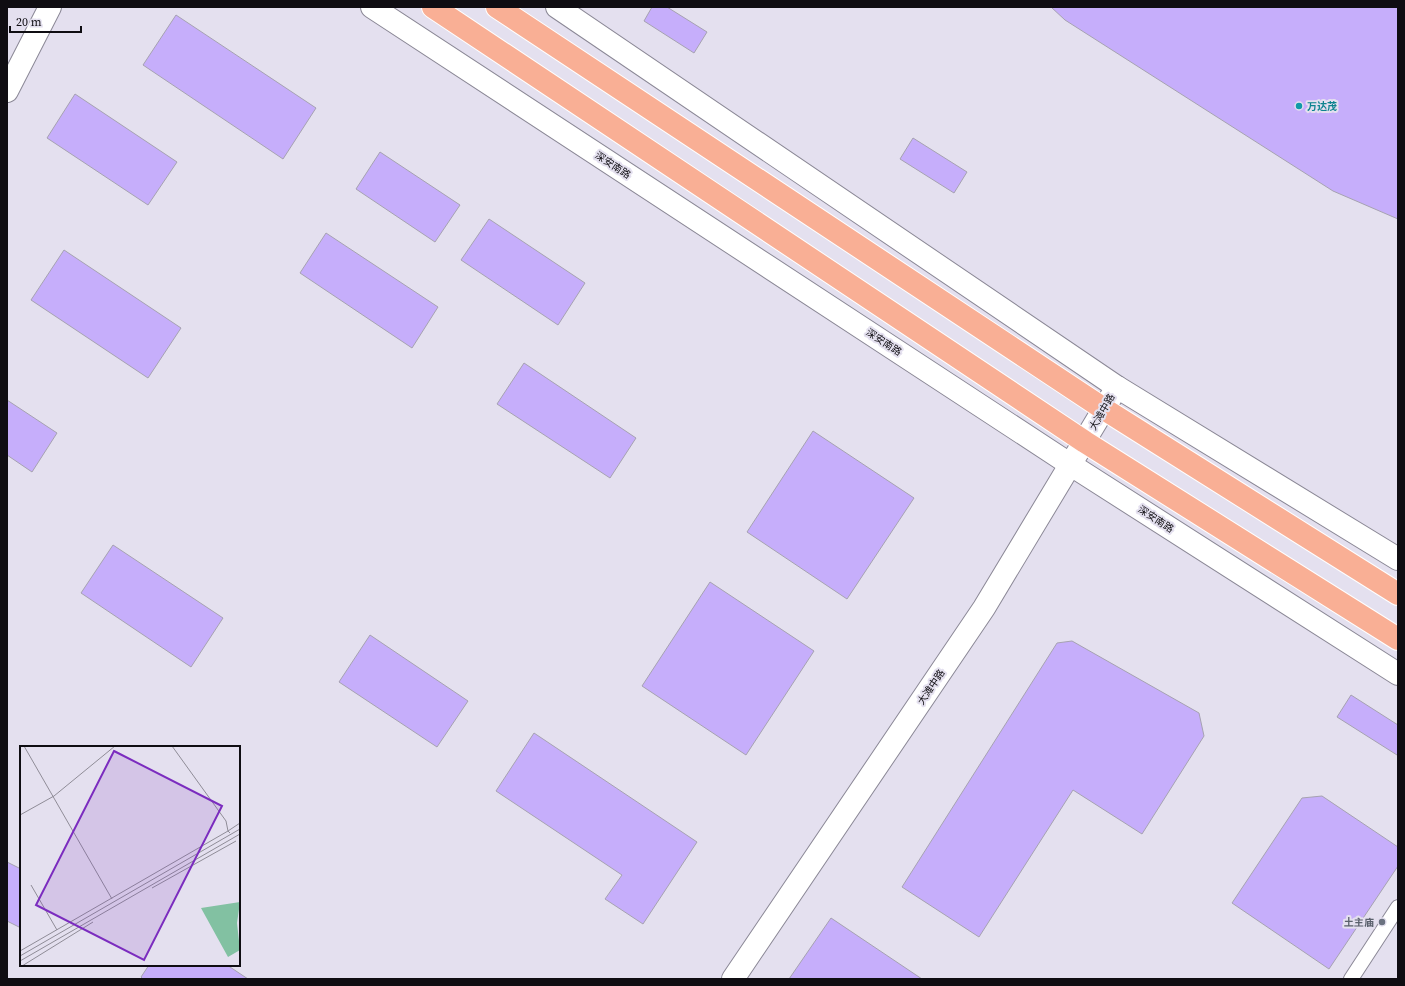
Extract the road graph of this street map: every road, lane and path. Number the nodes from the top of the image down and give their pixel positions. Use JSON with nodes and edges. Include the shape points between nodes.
{"nodes":[{"id":1,"x":50,"y":7,"type":"edge"},
{"id":2,"x":372,"y":7,"type":"edge"},
{"id":3,"x":433,"y":7,"type":"edge"},
{"id":4,"x":497,"y":7,"type":"edge"},
{"id":5,"x":557,"y":7,"type":"edge"},
{"id":6,"x":7,"y":92,"type":"edge"},
{"id":7,"x":1117,"y":387,"type":"junction"},
{"id":8,"x":1104,"y":409,"type":"junction"},
{"id":9,"x":1085,"y":442,"type":"junction"},
{"id":10,"x":1071,"y":465,"type":"junction"},
{"id":11,"x":1398,"y":559,"type":"edge"},
{"id":12,"x":1398,"y":594,"type":"edge"},
{"id":13,"x":1398,"y":639,"type":"edge"},
{"id":14,"x":1398,"y":674,"type":"edge"},
{"id":15,"x":1398,"y":907,"type":"edge"},
{"id":16,"x":733,"y":979,"type":"edge"},
{"id":17,"x":1351,"y":979,"type":"edge"}],
"edges":[{"from":1,"to":6,"type":"street"},
{"from":2,"to":10,"type":"street","name":"深安南路"},
{"from":3,"to":9,"type":"main road"},
{"from":4,"to":8,"type":"main road"},
{"from":5,"to":7,"type":"street"},
{"from":7,"to":8,"type":"street","name":"大滩中路"},
{"from":7,"to":11,"type":"street"},
{"from":8,"to":9,"type":"street","name":"大滩中路"},
{"from":8,"to":12,"type":"main road"},
{"from":9,"to":10,"type":"street","name":"大滩中路"},
{"from":9,"to":13,"type":"main road"},
{"from":10,"to":14,"type":"street","name":"深安南路"},
{"from":10,"to":16,"type":"street","name":"大滩中路","via":[[984,608]]},
{"from":15,"to":17,"type":"lane"}]}
